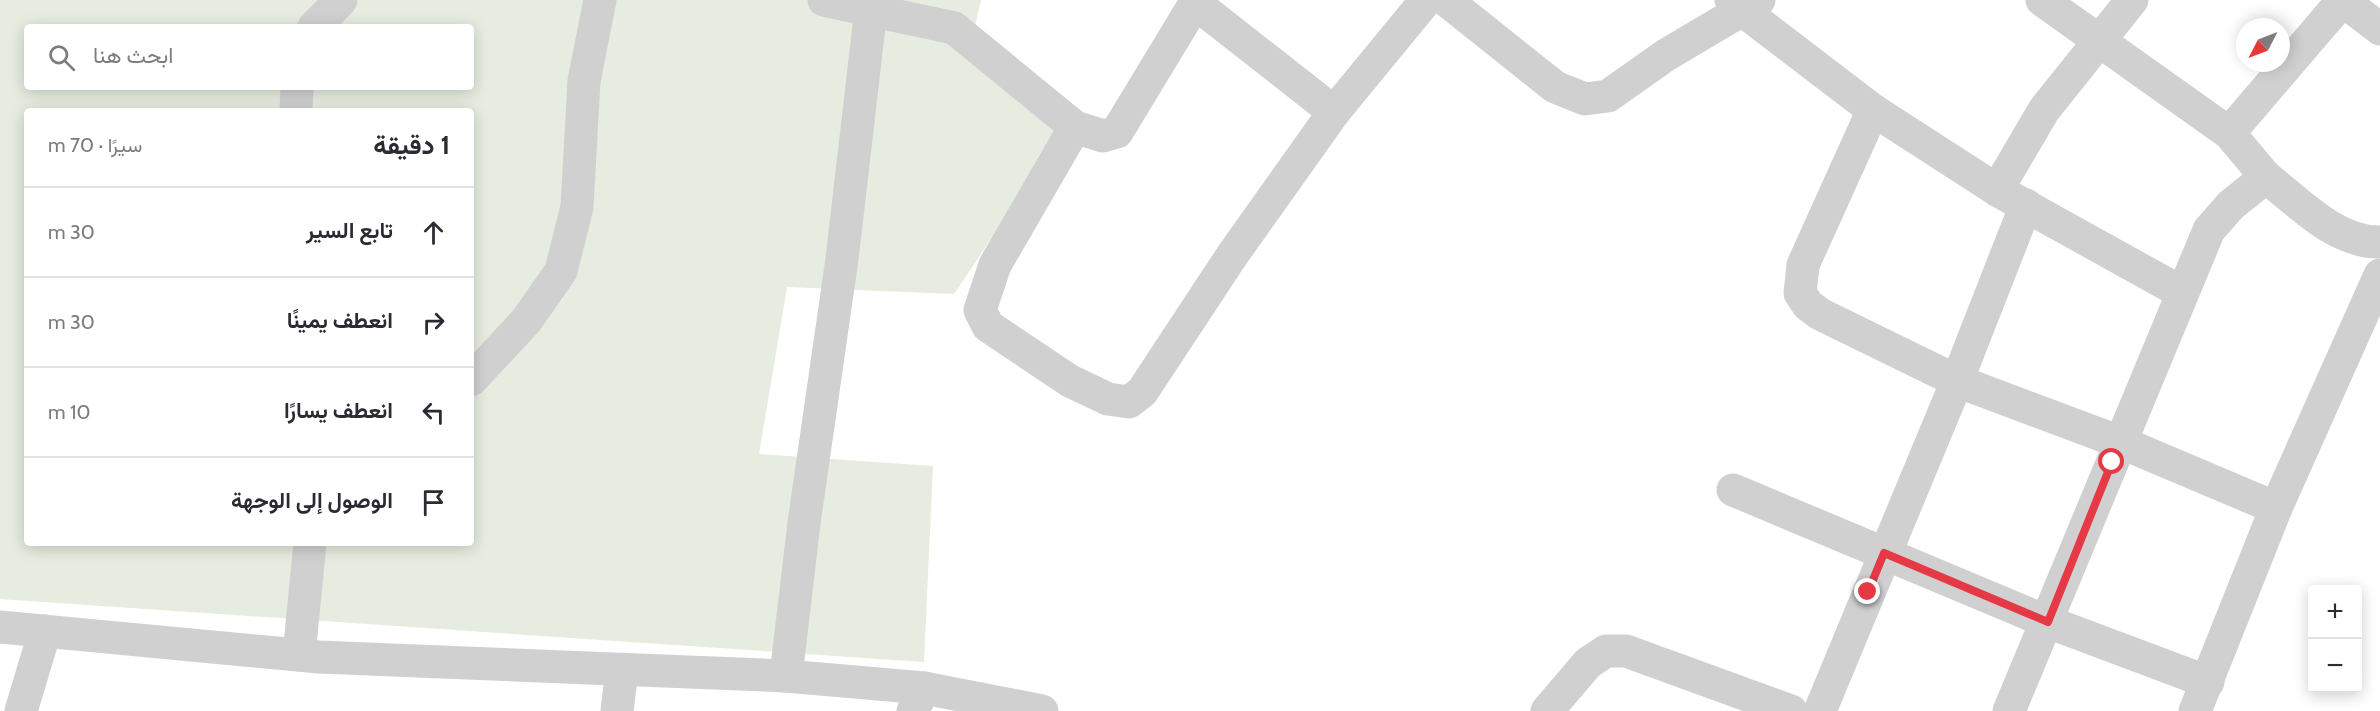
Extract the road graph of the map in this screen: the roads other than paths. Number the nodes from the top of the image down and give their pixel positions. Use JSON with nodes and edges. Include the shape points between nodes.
{"nodes":[{"id":1,"x":341,"y":0,"type":"edge"},
{"id":2,"x":600,"y":0,"type":"edge"},
{"id":3,"x":824,"y":0,"type":"edge"},
{"id":4,"x":1426,"y":0,"type":"edge"},
{"id":5,"x":1446,"y":0,"type":"edge"},
{"id":6,"x":2043,"y":0,"type":"edge"},
{"id":7,"x":2132,"y":0,"type":"edge"},
{"id":8,"x":2342,"y":0,"type":"edge"},
{"id":9,"x":1196,"y":1,"type":"edge"},
{"id":10,"x":1744,"y":3,"type":"edge"},
{"id":11,"x":871,"y":4,"type":"edge"},
{"id":12,"x":317,"y":24,"type":"edge"},
{"id":13,"x":2380,"y":29,"type":"edge"},
{"id":14,"x":2099,"y":40,"type":"junction"},
{"id":15,"x":297,"y":90,"type":"edge"},
{"id":16,"x":296,"y":108,"type":"edge"},
{"id":17,"x":1873,"y":110,"type":"junction"},
{"id":18,"x":1334,"y":112,"type":"junction"},
{"id":19,"x":1075,"y":127,"type":"junction"},
{"id":20,"x":2229,"y":134,"type":"junction"},
{"id":21,"x":2265,"y":177,"type":"junction"},
{"id":22,"x":1997,"y":190,"type":"junction"},
{"id":23,"x":2026,"y":205,"type":"junction"},
{"id":24,"x":2380,"y":242,"type":"edge"},
{"id":25,"x":2380,"y":275,"type":"edge"},
{"id":26,"x":2181,"y":292,"type":"junction"},
{"id":27,"x":474,"y":377,"type":"edge"},
{"id":28,"x":1957,"y":381,"type":"junction"},
{"id":29,"x":2120,"y":442,"type":"junction"},
{"id":30,"x":1733,"y":490,"type":"dead end"},
{"id":31,"x":2276,"y":508,"type":"junction"},
{"id":32,"x":310,"y":546,"type":"edge"},
{"id":33,"x":1884,"y":553,"type":"junction"},
{"id":34,"x":2048,"y":622,"type":"junction"},
{"id":35,"x":0,"y":627,"type":"edge"},
{"id":36,"x":45,"y":631,"type":"junction"},
{"id":37,"x":299,"y":655,"type":"junction"},
{"id":38,"x":622,"y":670,"type":"junction"},
{"id":39,"x":786,"y":676,"type":"junction"},
{"id":40,"x":2202,"y":697,"type":"edge"},
{"id":41,"x":919,"y":700,"type":"edge"},
{"id":42,"x":1750,"y":703,"type":"edge"},
{"id":43,"x":1036,"y":710,"type":"edge"},
{"id":44,"x":21,"y":711,"type":"edge"},
{"id":45,"x":617,"y":711,"type":"edge"},
{"id":46,"x":1547,"y":711,"type":"edge"},
{"id":47,"x":1791,"y":711,"type":"edge"},
{"id":48,"x":1820,"y":711,"type":"edge"},
{"id":49,"x":2009,"y":711,"type":"edge"}],
"edges":[{"from":1,"to":12,"type":"street"},
{"from":2,"to":27,"type":"street","via":[[584,81],[577,207],[561,271],[526,321]]},
{"from":3,"to":11,"type":"street"},
{"from":4,"to":18,"type":"street"},
{"from":5,"to":10,"type":"street","via":[[1555,87],[1585,99],[1608,96]]},
{"from":6,"to":14,"type":"street"},
{"from":7,"to":14,"type":"street"},
{"from":8,"to":13,"type":"street"},
{"from":8,"to":20,"type":"street"},
{"from":9,"to":18,"type":"street"},
{"from":9,"to":19,"type":"street","via":[[1117,132],[1103,136]]},
{"from":10,"to":17,"type":"street"},
{"from":11,"to":19,"type":"street","via":[[954,28]]},
{"from":11,"to":39,"type":"street","via":[[842,259]]},
{"from":14,"to":20,"type":"street"},
{"from":14,"to":22,"type":"street","via":[[2044,110]]},
{"from":15,"to":16,"type":"street"},
{"from":17,"to":22,"type":"street"},
{"from":17,"to":28,"type":"street","via":[[1803,265],[1800,293],[1820,314]]},
{"from":18,"to":19,"type":"street","via":[[1142,392],[1129,402],[1108,399],[1070,381],[988,326],[980,309],[995,265]]},
{"from":20,"to":21,"type":"street"},
{"from":21,"to":24,"type":"street","via":[[2342,234]]},
{"from":21,"to":26,"type":"street","via":[[2231,205],[2209,230]]},
{"from":22,"to":23,"type":"street"},
{"from":23,"to":26,"type":"street"},
{"from":23,"to":28,"type":"street"},
{"from":25,"to":31,"type":"street"},
{"from":26,"to":29,"type":"street"},
{"from":28,"to":29,"type":"street"},
{"from":28,"to":33,"type":"street"},
{"from":29,"to":31,"type":"street"},
{"from":29,"to":34,"type":"street"},
{"from":30,"to":33,"type":"street"},
{"from":31,"to":40,"type":"street"},
{"from":32,"to":37,"type":"street"},
{"from":33,"to":34,"type":"street"},
{"from":33,"to":48,"type":"street"},
{"from":34,"to":40,"type":"street"},
{"from":34,"to":49,"type":"street"},
{"from":35,"to":36,"type":"street"},
{"from":36,"to":37,"type":"street"},
{"from":36,"to":44,"type":"street"},
{"from":37,"to":38,"type":"street"},
{"from":38,"to":39,"type":"street"},
{"from":38,"to":45,"type":"street"},
{"from":39,"to":41,"type":"street"},
{"from":41,"to":43,"type":"street"},
{"from":42,"to":46,"type":"street","via":[[1626,651],[1606,651],[1588,663]]},
{"from":42,"to":47,"type":"street"}]}
